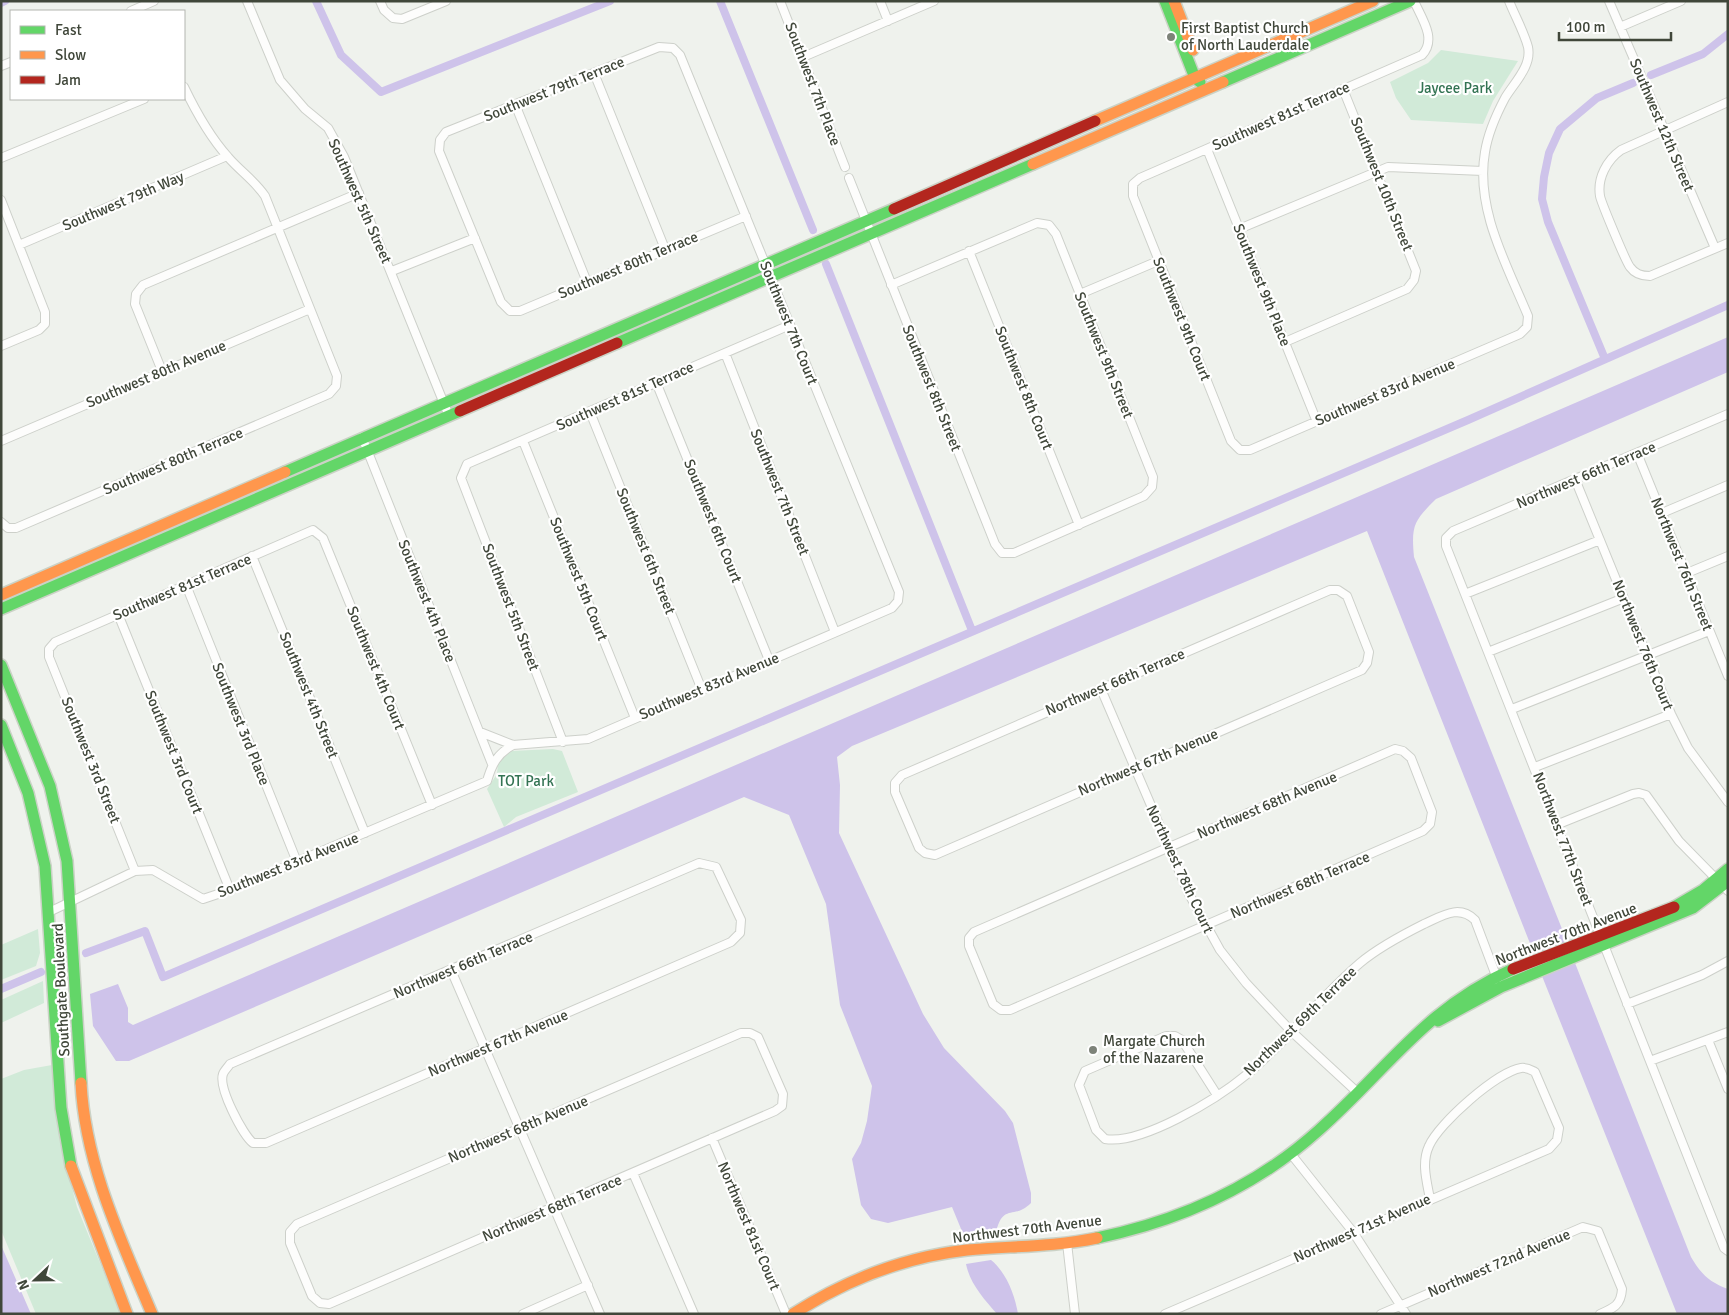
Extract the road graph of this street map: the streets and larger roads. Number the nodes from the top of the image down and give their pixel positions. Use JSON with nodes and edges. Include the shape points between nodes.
{"nodes":[{"id":1,"x":247,"y":1,"type":"edge"},
{"id":2,"x":380,"y":1,"type":"edge"},
{"id":3,"x":446,"y":1,"type":"edge"},
{"id":4,"x":780,"y":1,"type":"edge"},
{"id":5,"x":880,"y":1,"type":"edge"},
{"id":6,"x":934,"y":1,"type":"edge"},
{"id":7,"x":1165,"y":1,"type":"edge"},
{"id":8,"x":1174,"y":1,"type":"edge"},
{"id":9,"x":1373,"y":1,"type":"edge"},
{"id":10,"x":1410,"y":1,"type":"edge"},
{"id":11,"x":1414,"y":1,"type":"edge"},
{"id":12,"x":1509,"y":1,"type":"edge"},
{"id":13,"x":1609,"y":1,"type":"edge"},
{"id":14,"x":1681,"y":1,"type":"edge"},
{"id":15,"x":151,"y":6,"type":"edge"},
{"id":16,"x":135,"y":10,"type":"edge"},
{"id":17,"x":888,"y":21,"type":"junction"},
{"id":18,"x":1620,"y":26,"type":"junction"},
{"id":19,"x":673,"y":48,"type":"joint"},
{"id":20,"x":803,"y":57,"type":"junction"},
{"id":21,"x":594,"y":73,"type":"junction"},
{"id":22,"x":1199,"y":76,"type":"junction"},
{"id":23,"x":185,"y":89,"type":"edge"},
{"id":24,"x":1206,"y":89,"type":"junction"},
{"id":25,"x":1343,"y":89,"type":"junction"},
{"id":26,"x":142,"y":100,"type":"edge"},
{"id":27,"x":1728,"y":102,"type":"edge"},
{"id":28,"x":515,"y":104,"type":"junction"},
{"id":29,"x":1664,"y":130,"type":"junction"},
{"id":30,"x":1207,"y":149,"type":"junction"},
{"id":31,"x":227,"y":156,"type":"junction"},
{"id":32,"x":1,"y":158,"type":"edge"},
{"id":33,"x":846,"y":167,"type":"dead end"},
{"id":34,"x":1377,"y":170,"type":"junction"},
{"id":35,"x":1484,"y":171,"type":"junction"},
{"id":36,"x":850,"y":178,"type":"dead end"},
{"id":37,"x":1133,"y":184,"type":"joint"},
{"id":38,"x":359,"y":193,"type":"junction"},
{"id":39,"x":1,"y":200,"type":"edge"},
{"id":40,"x":746,"y":216,"type":"junction"},
{"id":41,"x":866,"y":220,"type":"junction"},
{"id":42,"x":278,"y":228,"type":"junction"},
{"id":43,"x":1239,"y":229,"type":"junction"},
{"id":44,"x":870,"y":234,"type":"junction"},
{"id":45,"x":475,"y":238,"type":"junction"},
{"id":46,"x":1728,"y":243,"type":"edge"},
{"id":47,"x":19,"y":246,"type":"junction"},
{"id":48,"x":1715,"y":248,"type":"junction"},
{"id":49,"x":665,"y":249,"type":"junction"},
{"id":50,"x":970,"y":251,"type":"junction"},
{"id":51,"x":1158,"y":261,"type":"junction"},
{"id":52,"x":765,"y":264,"type":"junction"},
{"id":53,"x":392,"y":271,"type":"junction"},
{"id":54,"x":771,"y":277,"type":"junction"},
{"id":55,"x":587,"y":282,"type":"junction"},
{"id":56,"x":891,"y":285,"type":"junction"},
{"id":57,"x":1080,"y":294,"type":"junction"},
{"id":58,"x":310,"y":309,"type":"junction"},
{"id":59,"x":790,"y":325,"type":"junction"},
{"id":60,"x":1285,"y":342,"type":"junction"},
{"id":61,"x":1,"y":346,"type":"edge"},
{"id":62,"x":724,"y":353,"type":"junction"},
{"id":63,"x":162,"y":371,"type":"junction"},
{"id":64,"x":656,"y":382,"type":"junction"},
{"id":65,"x":444,"y":403,"type":"junction"},
{"id":66,"x":590,"y":412,"type":"junction"},
{"id":67,"x":1728,"y":414,"type":"edge"},
{"id":68,"x":449,"y":416,"type":"junction"},
{"id":69,"x":1317,"y":422,"type":"junction"},
{"id":70,"x":362,"y":438,"type":"junction"},
{"id":71,"x":1,"y":441,"type":"edge"},
{"id":72,"x":523,"y":441,"type":"junction"},
{"id":73,"x":1240,"y":450,"type":"joint"},
{"id":74,"x":368,"y":451,"type":"junction"},
{"id":75,"x":1637,"y":453,"type":"junction"},
{"id":76,"x":462,"y":471,"type":"joint"},
{"id":77,"x":1575,"y":479,"type":"junction"},
{"id":78,"x":1728,"y":485,"type":"edge"},
{"id":79,"x":1662,"y":513,"type":"junction"},
{"id":80,"x":1,"y":522,"type":"edge"},
{"id":81,"x":1079,"y":525,"type":"junction"},
{"id":82,"x":318,"y":532,"type":"joint"},
{"id":83,"x":1446,"y":538,"type":"joint"},
{"id":84,"x":1600,"y":540,"type":"junction"},
{"id":85,"x":252,"y":556,"type":"junction"},
{"id":86,"x":1728,"y":556,"type":"edge"},
{"id":87,"x":1686,"y":573,"type":"junction"},
{"id":88,"x":186,"y":585,"type":"junction"},
{"id":89,"x":1465,"y":594,"type":"junction"},
{"id":90,"x":1,"y":595,"type":"edge"},
{"id":91,"x":1624,"y":598,"type":"junction"},
{"id":92,"x":898,"y":601,"type":"joint"},
{"id":93,"x":1,"y":609,"type":"edge"},
{"id":94,"x":118,"y":614,"type":"junction"},
{"id":95,"x":835,"y":632,"type":"junction"},
{"id":96,"x":1709,"y":632,"type":"junction"},
{"id":97,"x":49,"y":649,"type":"joint"},
{"id":98,"x":1488,"y":652,"type":"junction"},
{"id":99,"x":1648,"y":655,"type":"junction"},
{"id":100,"x":769,"y":660,"type":"junction"},
{"id":101,"x":1367,"y":663,"type":"joint"},
{"id":102,"x":1,"y":665,"type":"edge"},
{"id":103,"x":1728,"y":676,"type":"edge"},
{"id":104,"x":1101,"y":688,"type":"junction"},
{"id":105,"x":702,"y":690,"type":"junction"},
{"id":106,"x":1512,"y":709,"type":"junction"},
{"id":107,"x":1670,"y":714,"type":"junction"},
{"id":108,"x":635,"y":718,"type":"junction"},
{"id":109,"x":1,"y":726,"type":"edge"},
{"id":110,"x":480,"y":732,"type":"junction"},
{"id":111,"x":563,"y":742,"type":"junction"},
{"id":112,"x":513,"y":745,"type":"junction"},
{"id":113,"x":492,"y":764,"type":"junction"},
{"id":114,"x":1535,"y":767,"type":"junction"},
{"id":115,"x":1133,"y":768,"type":"junction"},
{"id":116,"x":1728,"y":802,"type":"edge"},
{"id":117,"x":432,"y":805,"type":"junction"},
{"id":118,"x":1430,"y":824,"type":"joint"},
{"id":119,"x":1556,"y":825,"type":"junction"},
{"id":120,"x":365,"y":833,"type":"junction"},
{"id":121,"x":1168,"y":848,"type":"junction"},
{"id":122,"x":925,"y":853,"type":"joint"},
{"id":123,"x":297,"y":862,"type":"junction"},
{"id":124,"x":1728,"y":869,"type":"edge"},
{"id":125,"x":135,"y":871,"type":"junction"},
{"id":126,"x":1724,"y":884,"type":"edge"},
{"id":127,"x":230,"y":890,"type":"junction"},
{"id":128,"x":71,"y":900,"type":"junction"},
{"id":129,"x":48,"y":912,"type":"junction"},
{"id":130,"x":1205,"y":926,"type":"junction"},
{"id":131,"x":740,"y":933,"type":"joint"},
{"id":132,"x":1602,"y":940,"type":"junction"},
{"id":133,"x":1728,"y":961,"type":"edge"},
{"id":134,"x":451,"y":970,"type":"junction"},
{"id":135,"x":1499,"y":982,"type":"junction"},
{"id":136,"x":1627,"y":1004,"type":"junction"},
{"id":137,"x":1001,"y":1010,"type":"joint"},
{"id":138,"x":1291,"y":1031,"type":"junction"},
{"id":139,"x":1728,"y":1032,"type":"edge"},
{"id":140,"x":1708,"y":1040,"type":"junction"},
{"id":141,"x":485,"y":1048,"type":"junction"},
{"id":142,"x":1650,"y":1061,"type":"junction"},
{"id":143,"x":1728,"y":1089,"type":"edge"},
{"id":144,"x":1357,"y":1092,"type":"junction"},
{"id":145,"x":1217,"y":1095,"type":"junction"},
{"id":146,"x":782,"y":1106,"type":"joint"},
{"id":147,"x":520,"y":1128,"type":"junction"},
{"id":148,"x":712,"y":1138,"type":"junction"},
{"id":149,"x":253,"y":1143,"type":"joint"},
{"id":150,"x":1291,"y":1154,"type":"junction"},
{"id":151,"x":633,"y":1173,"type":"junction"},
{"id":152,"x":1430,"y":1199,"type":"junction"},
{"id":153,"x":554,"y":1208,"type":"junction"},
{"id":154,"x":1353,"y":1232,"type":"junction"},
{"id":155,"x":1067,"y":1243,"type":"junction"},
{"id":156,"x":1728,"y":1251,"type":"edge"},
{"id":157,"x":588,"y":1285,"type":"junction"},
{"id":158,"x":320,"y":1303,"type":"joint"},
{"id":159,"x":1402,"y":1305,"type":"junction"},
{"id":160,"x":127,"y":1314,"type":"edge"},
{"id":161,"x":152,"y":1314,"type":"edge"},
{"id":162,"x":522,"y":1314,"type":"edge"},
{"id":163,"x":600,"y":1314,"type":"edge"},
{"id":164,"x":694,"y":1314,"type":"edge"},
{"id":165,"x":786,"y":1314,"type":"edge"},
{"id":166,"x":793,"y":1314,"type":"edge"},
{"id":167,"x":1075,"y":1314,"type":"edge"},
{"id":168,"x":1165,"y":1314,"type":"edge"},
{"id":169,"x":1381,"y":1314,"type":"edge"},
{"id":170,"x":1406,"y":1314,"type":"edge"},
{"id":171,"x":1600,"y":1314,"type":"edge"}],
"edges":[{"from":1,"to":38,"type":"street","name":"Southwest 5th Street","via":[[280,80],[328,128]]},
{"from":2,"to":3,"type":"street","via":[[393,18],[402,19]]},
{"from":4,"to":20,"type":"street","name":"Southwest 7th Place"},
{"from":5,"to":17,"type":"street"},
{"from":6,"to":17,"type":"street"},
{"from":7,"to":22,"type":"street"},
{"from":8,"to":22,"type":"street"},
{"from":9,"to":22,"type":"street"},
{"from":10,"to":24,"type":"street"},
{"from":11,"to":25,"type":"street","name":"Southwest 81st Terrace","via":[[1430,39],[1429,48],[1422,55]]},
{"from":12,"to":35,"type":"street","via":[[1528,48],[1528,57],[1525,68],[1493,122]]},
{"from":13,"to":18,"type":"street","name":"Southwest 12th Street"},
{"from":14,"to":18,"type":"street"},
{"from":15,"to":16,"type":"street"},
{"from":17,"to":20,"type":"street"},
{"from":18,"to":29,"type":"street","name":"Southwest 12th Street"},
{"from":19,"to":21,"type":"street","name":"Southwest 79th Terrace","via":[[659,47]]},
{"from":19,"to":40,"type":"street","name":"Southwest 7th Court","via":[[680,56]]},
{"from":20,"to":33,"type":"street","name":"Southwest 7th Place"},
{"from":21,"to":28,"type":"street","name":"Southwest 79th Terrace"},
{"from":21,"to":49,"type":"street"},
{"from":22,"to":24,"type":"street"},
{"from":22,"to":41,"type":"street"},
{"from":23,"to":31,"type":"street","via":[[201,121]]},
{"from":24,"to":44,"type":"street"},
{"from":25,"to":30,"type":"street","name":"Southwest 81st Terrace"},
{"from":25,"to":34,"type":"street","name":"Southwest 10th Street"},
{"from":26,"to":32,"type":"street"},
{"from":27,"to":29,"type":"street"},
{"from":28,"to":45,"type":"street","name":"Southwest 79th Terrace","via":[[446,132],[440,140],[440,151]]},
{"from":28,"to":55,"type":"street"},
{"from":29,"to":48,"type":"street","name":"Southwest 12th Street"},
{"from":29,"to":48,"type":"street","via":[[1621,150],[1602,172],[1600,196],[1630,267],[1640,276],[1650,276]]},
{"from":30,"to":37,"type":"street","name":"Southwest 81st Terrace"},
{"from":30,"to":43,"type":"street","name":"Southwest 9th Place"},
{"from":31,"to":42,"type":"street","via":[[257,183],[266,196]]},
{"from":31,"to":47,"type":"street","name":"Southwest 79th Way"},
{"from":34,"to":35,"type":"street","via":[[1388,167]]},
{"from":34,"to":43,"type":"street"},
{"from":34,"to":60,"type":"street","name":"Southwest 10th Street","via":[[1416,272],[1414,280],[1407,289]]},
{"from":35,"to":69,"type":"street","name":"Southwest 83rd Avenue","via":[[1486,206],[1528,316],[1527,327],[1520,334]]},
{"from":36,"to":41,"type":"street"},
{"from":37,"to":51,"type":"street","name":"Southwest 9th Court","via":[[1133,196]]},
{"from":38,"to":42,"type":"street"},
{"from":38,"to":53,"type":"street","name":"Southwest 5th Street"},
{"from":39,"to":47,"type":"street"},
{"from":40,"to":49,"type":"street","name":"Southwest 80th Terrace"},
{"from":40,"to":52,"type":"street","name":"Southwest 7th Court"},
{"from":41,"to":44,"type":"street","name":"Southwest 8th Street"},
{"from":41,"to":52,"type":"street"},
{"from":42,"to":58,"type":"street"},
{"from":42,"to":63,"type":"street","via":[[143,285],[136,294],[135,304]]},
{"from":43,"to":60,"type":"street","name":"Southwest 9th Place"},
{"from":44,"to":54,"type":"street"},
{"from":44,"to":56,"type":"street","name":"Southwest 8th Street"},
{"from":45,"to":53,"type":"street"},
{"from":45,"to":55,"type":"street","name":"Southwest 80th Terrace","via":[[501,302],[510,311],[520,311]]},
{"from":46,"to":48,"type":"street"},
{"from":47,"to":61,"type":"street","via":[[45,312],[45,324],[39,330]]},
{"from":49,"to":55,"type":"street","name":"Southwest 80th Terrace"},
{"from":50,"to":56,"type":"street"},
{"from":50,"to":57,"type":"street","name":"Southwest 9th Street","via":[[1037,223],[1048,225],[1056,234]]},
{"from":50,"to":81,"type":"street","name":"Southwest 8th Court"},
{"from":51,"to":57,"type":"street"},
{"from":51,"to":73,"type":"street","name":"Southwest 9th Court","via":[[1231,441]]},
{"from":52,"to":54,"type":"street","name":"Southwest 7th Court"},
{"from":52,"to":65,"type":"street"},
{"from":53,"to":65,"type":"street","name":"Southwest 5th Street"},
{"from":54,"to":59,"type":"street","name":"Southwest 7th Court"},
{"from":54,"to":68,"type":"street"},
{"from":56,"to":81,"type":"street","name":"Southwest 8th Street","via":[[995,544],[1002,552],[1014,553]]},
{"from":57,"to":81,"type":"street","name":"Southwest 9th Street","via":[[1153,477],[1152,487],[1144,496]]},
{"from":58,"to":63,"type":"street","name":"Southwest 80th Avenue"},
{"from":58,"to":80,"type":"street","name":"Southwest 80th Terrace","via":[[337,376],[336,386],[330,394],[16,528],[8,528]]},
{"from":59,"to":62,"type":"street","name":"Southwest 81st Terrace"},
{"from":59,"to":92,"type":"street","name":"Southwest 7th Court","via":[[899,592]]},
{"from":60,"to":69,"type":"street","name":"Southwest 9th Place"},
{"from":62,"to":64,"type":"street","name":"Southwest 81st Terrace"},
{"from":62,"to":95,"type":"street","name":"Southwest 7th Street"},
{"from":63,"to":71,"type":"street","name":"Southwest 80th Avenue"},
{"from":64,"to":66,"type":"street","name":"Southwest 81st Terrace"},
{"from":64,"to":100,"type":"street","name":"Southwest 6th Court"},
{"from":65,"to":68,"type":"street","name":"Southwest 5th Street"},
{"from":65,"to":70,"type":"street"},
{"from":66,"to":72,"type":"street","name":"Southwest 81st Terrace"},
{"from":66,"to":105,"type":"street","name":"Southwest 6th Street"},
{"from":67,"to":75,"type":"street","name":"Northwest 66th Terrace"},
{"from":68,"to":74,"type":"street"},
{"from":69,"to":73,"type":"street","name":"Southwest 83rd Avenue","via":[[1250,450]]},
{"from":70,"to":74,"type":"street","name":"Southwest 4th Place"},
{"from":70,"to":90,"type":"street"},
{"from":72,"to":76,"type":"street","name":"Southwest 81st Terrace","via":[[467,464]]},
{"from":72,"to":108,"type":"street","name":"Southwest 5th Court"},
{"from":74,"to":93,"type":"street"},
{"from":74,"to":110,"type":"street","name":"Southwest 4th Place"},
{"from":75,"to":77,"type":"street","name":"Northwest 66th Terrace"},
{"from":75,"to":79,"type":"street","name":"Northwest 76th Street"},
{"from":76,"to":111,"type":"street","name":"Southwest 5th Street","via":[[461,478]]},
{"from":77,"to":83,"type":"street","name":"Northwest 66th Terrace","via":[[1453,531]]},
{"from":77,"to":84,"type":"street","name":"Northwest 76th Court"},
{"from":78,"to":79,"type":"street"},
{"from":79,"to":87,"type":"street","name":"Northwest 76th Street"},
{"from":82,"to":85,"type":"street","name":"Southwest 81st Terrace","via":[[313,530]]},
{"from":82,"to":117,"type":"street","name":"Southwest 4th Court"},
{"from":83,"to":89,"type":"street","name":"Northwest 77th Street","via":[[1446,546]]},
{"from":84,"to":89,"type":"street"},
{"from":84,"to":91,"type":"street","name":"Northwest 76th Court"},
{"from":85,"to":88,"type":"street","name":"Southwest 81st Terrace"},
{"from":85,"to":120,"type":"street","name":"Southwest 4th Street"},
{"from":86,"to":87,"type":"street"},
{"from":87,"to":96,"type":"street","name":"Northwest 76th Street"},
{"from":88,"to":94,"type":"street","name":"Southwest 81st Terrace"},
{"from":88,"to":123,"type":"street","name":"Southwest 3rd Place"},
{"from":89,"to":98,"type":"street","name":"Northwest 77th Street"},
{"from":91,"to":98,"type":"street"},
{"from":91,"to":99,"type":"street","name":"Northwest 76th Court"},
{"from":92,"to":95,"type":"street","name":"Southwest 83rd Avenue","via":[[892,608]]},
{"from":94,"to":97,"type":"street","name":"Southwest 81st Terrace","via":[[55,642]]},
{"from":94,"to":127,"type":"street","name":"Southwest 3rd Court"},
{"from":95,"to":100,"type":"street","name":"Southwest 83rd Avenue"},
{"from":96,"to":99,"type":"street"},
{"from":96,"to":103,"type":"street","name":"Northwest 76th Street"},
{"from":97,"to":125,"type":"street","name":"Southwest 3rd Street"},
{"from":98,"to":106,"type":"street","name":"Northwest 77th Street"},
{"from":99,"to":106,"type":"street"},
{"from":99,"to":107,"type":"street","name":"Northwest 76th Court"},
{"from":100,"to":105,"type":"street","name":"Southwest 83rd Avenue"},
{"from":101,"to":104,"type":"street","name":"Northwest 66th Terrace","via":[[1370,652],[1347,596],[1338,590],[1330,590]]},
{"from":101,"to":115,"type":"street","name":"Northwest 67th Avenue","via":[[1362,670]]},
{"from":102,"to":128,"type":"street","name":"Southgate Boulevard","via":[[50,786],[67,861]]},
{"from":104,"to":115,"type":"street","name":"Northwest 78th Court"},
{"from":104,"to":122,"type":"street","name":"Northwest 66th Terrace","via":[[902,775],[896,782],[895,792],[919,848]]},
{"from":105,"to":108,"type":"street","name":"Southwest 83rd Avenue"},
{"from":106,"to":114,"type":"street","name":"Northwest 77th Street"},
{"from":107,"to":114,"type":"street"},
{"from":107,"to":116,"type":"street","name":"Northwest 76th Court","via":[[1688,748]]},
{"from":108,"to":111,"type":"street","name":"Southwest 83rd Avenue","via":[[588,739]]},
{"from":109,"to":129,"type":"street","name":"Southgate Boulevard","via":[[37,823],[45,866]]},
{"from":110,"to":112,"type":"street","name":"Southwest 83rd Avenue"},
{"from":110,"to":113,"type":"street","name":"Southwest 4th Place"},
{"from":111,"to":112,"type":"street","name":"Southwest 83rd Avenue"},
{"from":112,"to":113,"type":"street","name":"Southwest 83rd Avenue","via":[[500,752]]},
{"from":113,"to":117,"type":"street","name":"Southwest 83rd Avenue","via":[[486,781]]},
{"from":114,"to":119,"type":"street","name":"Northwest 77th Street"},
{"from":115,"to":121,"type":"street","name":"Northwest 78th Court"},
{"from":115,"to":122,"type":"street","name":"Northwest 67th Avenue","via":[[935,855]]},
{"from":117,"to":120,"type":"street","name":"Southwest 83rd Avenue"},
{"from":118,"to":121,"type":"street","name":"Northwest 68th Avenue","via":[[1432,812],[1411,758],[1395,749]]},
{"from":118,"to":130,"type":"street","name":"Northwest 68th Terrace","via":[[1424,831]]},
{"from":119,"to":126,"type":"street","via":[[1639,793],[1646,795],[1679,841]]},
{"from":119,"to":132,"type":"street","name":"Northwest 77th Street"},
{"from":120,"to":123,"type":"street","name":"Southwest 83rd Avenue"},
{"from":121,"to":130,"type":"street","name":"Northwest 78th Court"},
{"from":121,"to":137,"type":"street","name":"Northwest 68th Avenue","via":[[974,932],[969,938],[969,946],[993,1004]]},
{"from":123,"to":127,"type":"street","name":"Southwest 83rd Avenue"},
{"from":124,"to":126,"type":"street","name":"Northwest 70th Avenue"},
{"from":125,"to":127,"type":"street","name":"Southwest 83rd Avenue","via":[[153,870],[204,899]]},
{"from":125,"to":128,"type":"street"},
{"from":126,"to":132,"type":"street","name":"Northwest 70th Avenue"},
{"from":128,"to":129,"type":"street"},
{"from":128,"to":161,"type":"street","name":"Southgate Boulevard","via":[[82,1107],[87,1142],[108,1207]]},
{"from":129,"to":160,"type":"street","name":"Southgate Boulevard","via":[[67,1146],[84,1206]]},
{"from":130,"to":137,"type":"street","name":"Northwest 68th Terrace","via":[[1010,1010]]},
{"from":130,"to":138,"type":"street","name":"Northwest 78th Court","via":[[1246,984]]},
{"from":131,"to":134,"type":"street","name":"Northwest 66th Terrace","via":[[740,920],[716,867],[699,862]]},
{"from":131,"to":141,"type":"street","name":"Northwest 67th Avenue","via":[[731,942]]},
{"from":132,"to":135,"type":"street","name":"Northwest 70th Avenue"},
{"from":132,"to":136,"type":"street","name":"Northwest 77th Street"},
{"from":133,"to":136,"type":"street","via":[[1702,975]]},
{"from":134,"to":141,"type":"street"},
{"from":134,"to":149,"type":"street","name":"Northwest 66th Terrace","via":[[230,1064],[223,1074],[223,1085],[245,1136]]},
{"from":135,"to":138,"type":"street","name":"Northwest 69th Terrace","via":[[1474,920],[1468,913],[1458,911],[1436,918],[1360,963]]},
{"from":135,"to":144,"type":"street","name":"Northwest 70th Avenue","via":[[1466,993],[1434,1016]]},
{"from":136,"to":142,"type":"street","name":"Northwest 77th Street"},
{"from":138,"to":144,"type":"street","name":"Northwest 78th Court"},
{"from":138,"to":145,"type":"street","name":"Northwest 69th Terrace","via":[[1247,1075]]},
{"from":139,"to":140,"type":"street"},
{"from":140,"to":142,"type":"street"},
{"from":140,"to":143,"type":"street"},
{"from":141,"to":147,"type":"street"},
{"from":141,"to":149,"type":"street","name":"Northwest 67th Avenue","via":[[266,1143]]},
{"from":142,"to":156,"type":"street","name":"Northwest 77th Street","via":[[1724,1248]]},
{"from":144,"to":150,"type":"street","name":"Northwest 70th Avenue"},
{"from":145,"to":145,"type":"street","name":"Northwest 69th Terrace","via":[[1182,1040],[1175,1036],[1166,1036],[1085,1071],[1079,1086],[1096,1130],[1104,1139],[1118,1141],[1152,1130]]},
{"from":146,"to":147,"type":"street","name":"Northwest 68th Avenue","via":[[784,1094],[758,1037],[741,1032]]},
{"from":146,"to":148,"type":"street","name":"Northwest 68th Terrace"},
{"from":147,"to":153,"type":"street"},
{"from":147,"to":158,"type":"street","name":"Northwest 68th Avenue","via":[[297,1224],[290,1232],[290,1243],[312,1296]]},
{"from":148,"to":151,"type":"street","name":"Northwest 68th Terrace"},
{"from":148,"to":165,"type":"street","name":"Northwest 81st Court"},
{"from":150,"to":154,"type":"street"},
{"from":150,"to":155,"type":"street","name":"Northwest 70th Avenue","via":[[1206,1204],[1142,1227]]},
{"from":151,"to":153,"type":"street","name":"Northwest 68th Terrace"},
{"from":151,"to":164,"type":"street"},
{"from":152,"to":152,"type":"street","name":"Northwest 71st Avenue","via":[[1426,1158],[1437,1133],[1482,1089],[1506,1074],[1521,1068],[1535,1072],[1559,1128],[1557,1140],[1548,1149]]},
{"from":152,"to":154,"type":"street","name":"Northwest 71st Avenue"},
{"from":153,"to":157,"type":"street"},
{"from":153,"to":158,"type":"street","name":"Northwest 68th Terrace","via":[[329,1304]]},
{"from":154,"to":159,"type":"street"},
{"from":154,"to":168,"type":"street","name":"Northwest 71st Avenue"},
{"from":155,"to":166,"type":"street","name":"Northwest 70th Avenue","via":[[937,1254],[902,1263],[815,1299]]},
{"from":155,"to":167,"type":"street"},
{"from":157,"to":162,"type":"street"},
{"from":157,"to":163,"type":"street"},
{"from":159,"to":169,"type":"street","name":"Northwest 72nd Avenue"},
{"from":159,"to":170,"type":"street"},
{"from":159,"to":171,"type":"street","name":"Northwest 72nd Avenue","via":[[1583,1227],[1598,1232],[1622,1289],[1622,1299],[1616,1307]]}]}
